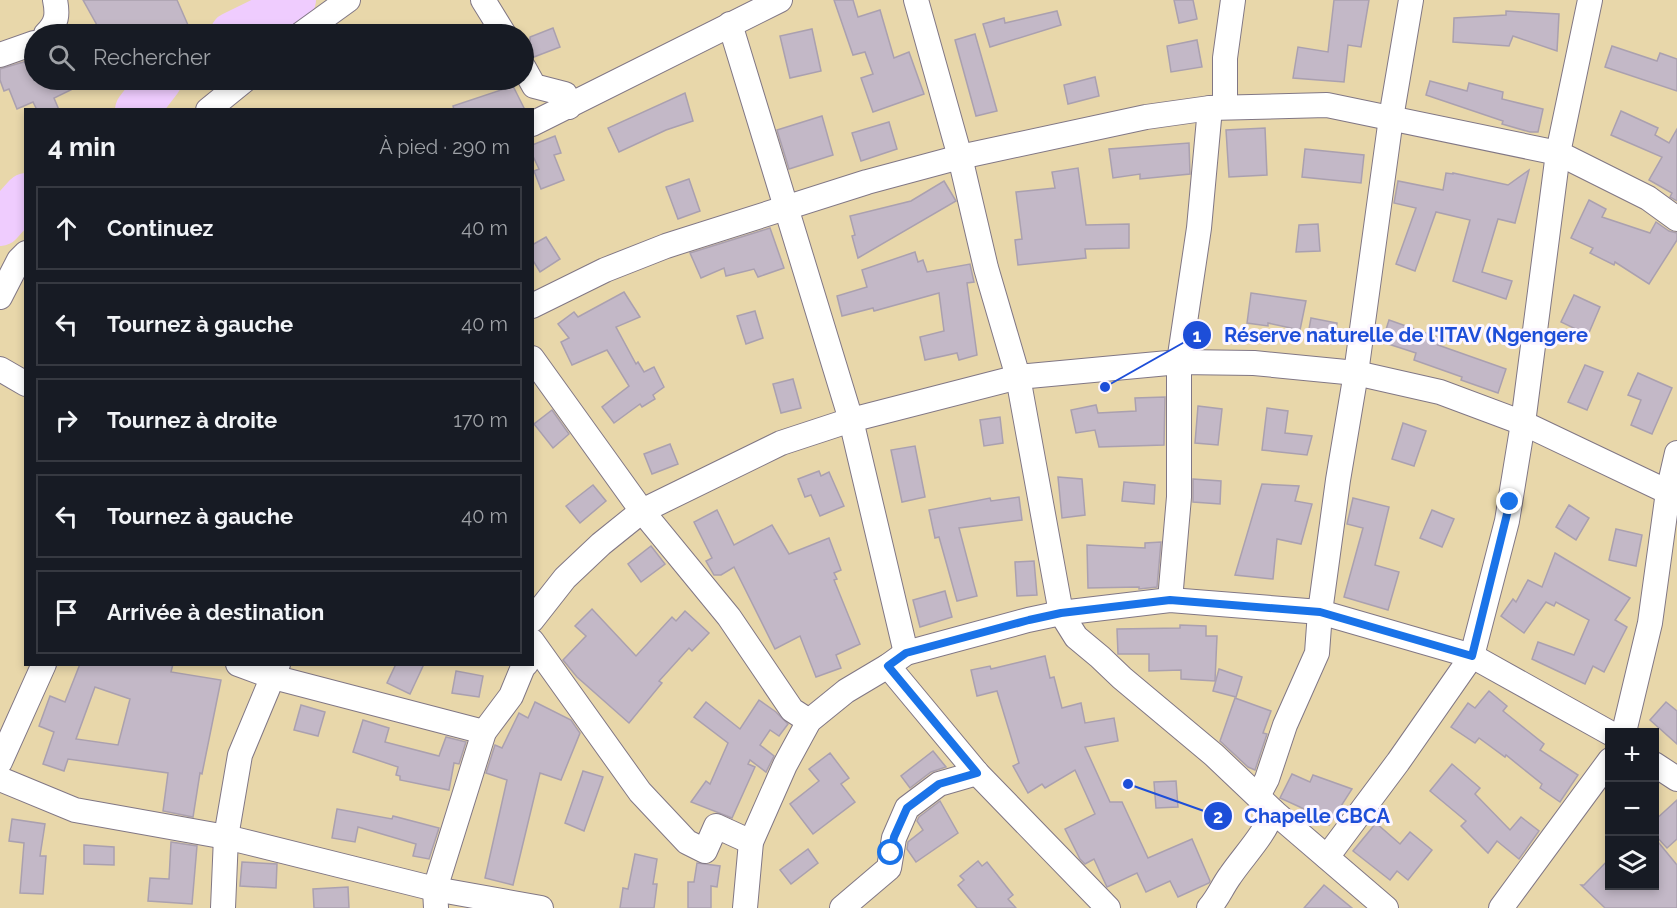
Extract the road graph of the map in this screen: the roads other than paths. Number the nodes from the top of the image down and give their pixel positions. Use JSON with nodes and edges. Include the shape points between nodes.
{"nodes":[{"id":1,"x":55,"y":0,"type":"edge"},
{"id":2,"x":348,"y":0,"type":"edge"},
{"id":3,"x":483,"y":0,"type":"edge"},
{"id":4,"x":780,"y":0,"type":"edge"},
{"id":5,"x":916,"y":0,"type":"edge"},
{"id":6,"x":1233,"y":0,"type":"edge"},
{"id":7,"x":1411,"y":0,"type":"edge"},
{"id":8,"x":1590,"y":0,"type":"edge"},
{"id":9,"x":55,"y":24,"type":"edge"},
{"id":10,"x":315,"y":24,"type":"edge"},
{"id":11,"x":498,"y":24,"type":"edge"},
{"id":12,"x":730,"y":24,"type":"junction"},
{"id":13,"x":24,"y":47,"type":"edge"},
{"id":14,"x":0,"y":55,"type":"edge"},
{"id":15,"x":534,"y":86,"type":"edge"},
{"id":16,"x":233,"y":90,"type":"edge"},
{"id":17,"x":569,"y":107,"type":"junction"},
{"id":18,"x":210,"y":108,"type":"edge"},
{"id":19,"x":1218,"y":108,"type":"junction"},
{"id":20,"x":1391,"y":117,"type":"junction"},
{"id":21,"x":534,"y":123,"type":"edge"},
{"id":22,"x":1558,"y":153,"type":"junction"},
{"id":23,"x":960,"y":157,"type":"junction"},
{"id":24,"x":787,"y":207,"type":"junction"},
{"id":25,"x":1677,"y":219,"type":"edge"},
{"id":26,"x":24,"y":255,"type":"edge"},
{"id":27,"x":0,"y":297,"type":"edge"},
{"id":28,"x":534,"y":305,"type":"edge"},
{"id":29,"x":534,"y":361,"type":"edge"},
{"id":30,"x":1179,"y":362,"type":"junction"},
{"id":31,"x":0,"y":369,"type":"edge"},
{"id":32,"x":1356,"y":373,"type":"junction"},
{"id":33,"x":1018,"y":377,"type":"junction"},
{"id":34,"x":24,"y":383,"type":"edge"},
{"id":35,"x":851,"y":420,"type":"junction"},
{"id":36,"x":1523,"y":423,"type":"junction"},
{"id":37,"x":1677,"y":453,"type":"edge"},
{"id":38,"x":1672,"y":495,"type":"edge"},
{"id":39,"x":642,"y":511,"type":"junction"},
{"id":40,"x":1170,"y":600,"type":"junction"},
{"id":41,"x":1320,"y":612,"type":"junction"},
{"id":42,"x":1061,"y":613,"type":"junction"},
{"id":43,"x":534,"y":617,"type":"edge"},
{"id":44,"x":534,"y":655,"type":"edge"},
{"id":45,"x":1472,"y":656,"type":"junction"},
{"id":46,"x":897,"y":660,"type":"junction"},
{"id":47,"x":43,"y":666,"type":"edge"},
{"id":48,"x":249,"y":666,"type":"edge"},
{"id":49,"x":524,"y":666,"type":"edge"},
{"id":50,"x":276,"y":671,"type":"edge"},
{"id":51,"x":809,"y":721,"type":"junction"},
{"id":52,"x":1625,"y":728,"type":"edge"},
{"id":53,"x":1605,"y":730,"type":"edge"},
{"id":54,"x":484,"y":732,"type":"junction"},
{"id":55,"x":0,"y":762,"type":"edge"},
{"id":56,"x":1605,"y":767,"type":"edge"},
{"id":57,"x":1659,"y":767,"type":"edge"},
{"id":58,"x":977,"y":773,"type":"junction"},
{"id":59,"x":0,"y":779,"type":"edge"},
{"id":60,"x":1677,"y":779,"type":"edge"},
{"id":61,"x":1266,"y":804,"type":"junction"},
{"id":62,"x":226,"y":837,"type":"junction"},
{"id":63,"x":752,"y":842,"type":"junction"},
{"id":64,"x":1327,"y":857,"type":"junction"},
{"id":65,"x":436,"y":899,"type":"edge"},
{"id":66,"x":748,"y":907,"type":"edge"},
{"id":67,"x":223,"y":908,"type":"edge"},
{"id":68,"x":541,"y":908,"type":"edge"},
{"id":69,"x":842,"y":908,"type":"edge"},
{"id":70,"x":1108,"y":908,"type":"edge"},
{"id":71,"x":1209,"y":908,"type":"edge"},
{"id":72,"x":1386,"y":908,"type":"edge"},
{"id":73,"x":1501,"y":908,"type":"edge"}],
"edges":[{"from":1,"to":9,"type":"street"},
{"from":2,"to":10,"type":"street"},
{"from":3,"to":11,"type":"street"},
{"from":4,"to":12,"type":"street"},
{"from":5,"to":23,"type":"street"},
{"from":6,"to":19,"type":"street"},
{"from":7,"to":20,"type":"street"},
{"from":8,"to":22,"type":"street"},
{"from":12,"to":17,"type":"street"},
{"from":12,"to":24,"type":"street"},
{"from":13,"to":14,"type":"street"},
{"from":15,"to":17,"type":"street","via":[[565,94]]},
{"from":16,"to":18,"type":"street"},
{"from":17,"to":21,"type":"street"},
{"from":19,"to":20,"type":"street","via":[[1327,105]]},
{"from":19,"to":23,"type":"street","via":[[1146,117]]},
{"from":19,"to":30,"type":"street"},
{"from":20,"to":22,"type":"street"},
{"from":20,"to":32,"type":"street"},
{"from":22,"to":25,"type":"street","via":[[1648,198]]},
{"from":22,"to":36,"type":"street"},
{"from":23,"to":24,"type":"street"},
{"from":23,"to":33,"type":"street","via":[[986,268]]},
{"from":24,"to":28,"type":"street","via":[[666,246]]},
{"from":24,"to":35,"type":"street"},
{"from":26,"to":27,"type":"street"},
{"from":29,"to":39,"type":"street"},
{"from":30,"to":32,"type":"street","via":[[1254,363]]},
{"from":30,"to":33,"type":"street"},
{"from":30,"to":40,"type":"street","via":[[1179,497]]},
{"from":31,"to":34,"type":"street"},
{"from":32,"to":36,"type":"street","via":[[1440,392]]},
{"from":32,"to":41,"type":"street"},
{"from":33,"to":35,"type":"street"},
{"from":33,"to":42,"type":"street"},
{"from":35,"to":39,"type":"street","via":[[781,443]]},
{"from":35,"to":46,"type":"street"},
{"from":36,"to":38,"type":"street"},
{"from":36,"to":45,"type":"street","via":[[1507,521]]},
{"from":37,"to":38,"type":"street"},
{"from":38,"to":52,"type":"street","via":[[1650,623]]},
{"from":39,"to":43,"type":"street","via":[[565,578]]},
{"from":39,"to":51,"type":"street","via":[[729,617],[792,710]]},
{"from":40,"to":41,"type":"street"},
{"from":40,"to":42,"type":"street"},
{"from":41,"to":45,"type":"street"},
{"from":41,"to":61,"type":"street","via":[[1317,652],[1285,725],[1267,779]]},
{"from":42,"to":46,"type":"street"},
{"from":42,"to":61,"type":"street","via":[[1076,638]]},
{"from":44,"to":63,"type":"street","via":[[640,792],[687,842],[705,851],[716,826]]},
{"from":45,"to":53,"type":"street"},
{"from":45,"to":64,"type":"street"},
{"from":46,"to":51,"type":"street","via":[[846,691]]},
{"from":46,"to":58,"type":"street"},
{"from":47,"to":55,"type":"street"},
{"from":48,"to":50,"type":"street"},
{"from":49,"to":54,"type":"street","via":[[511,696]]},
{"from":50,"to":54,"type":"street"},
{"from":50,"to":62,"type":"street","via":[[240,755]]},
{"from":51,"to":63,"type":"street"},
{"from":54,"to":65,"type":"street"},
{"from":56,"to":73,"type":"street"},
{"from":57,"to":60,"type":"street"},
{"from":58,"to":69,"type":"street","via":[[939,784],[907,808],[894,837],[889,868]]},
{"from":58,"to":70,"type":"street"},
{"from":59,"to":62,"type":"street","via":[[75,810]]},
{"from":61,"to":64,"type":"street"},
{"from":61,"to":71,"type":"street","via":[[1268,826]]},
{"from":62,"to":65,"type":"street"},
{"from":62,"to":67,"type":"street"},
{"from":63,"to":66,"type":"street"},
{"from":64,"to":72,"type":"street"},
{"from":65,"to":68,"type":"street"}]}
